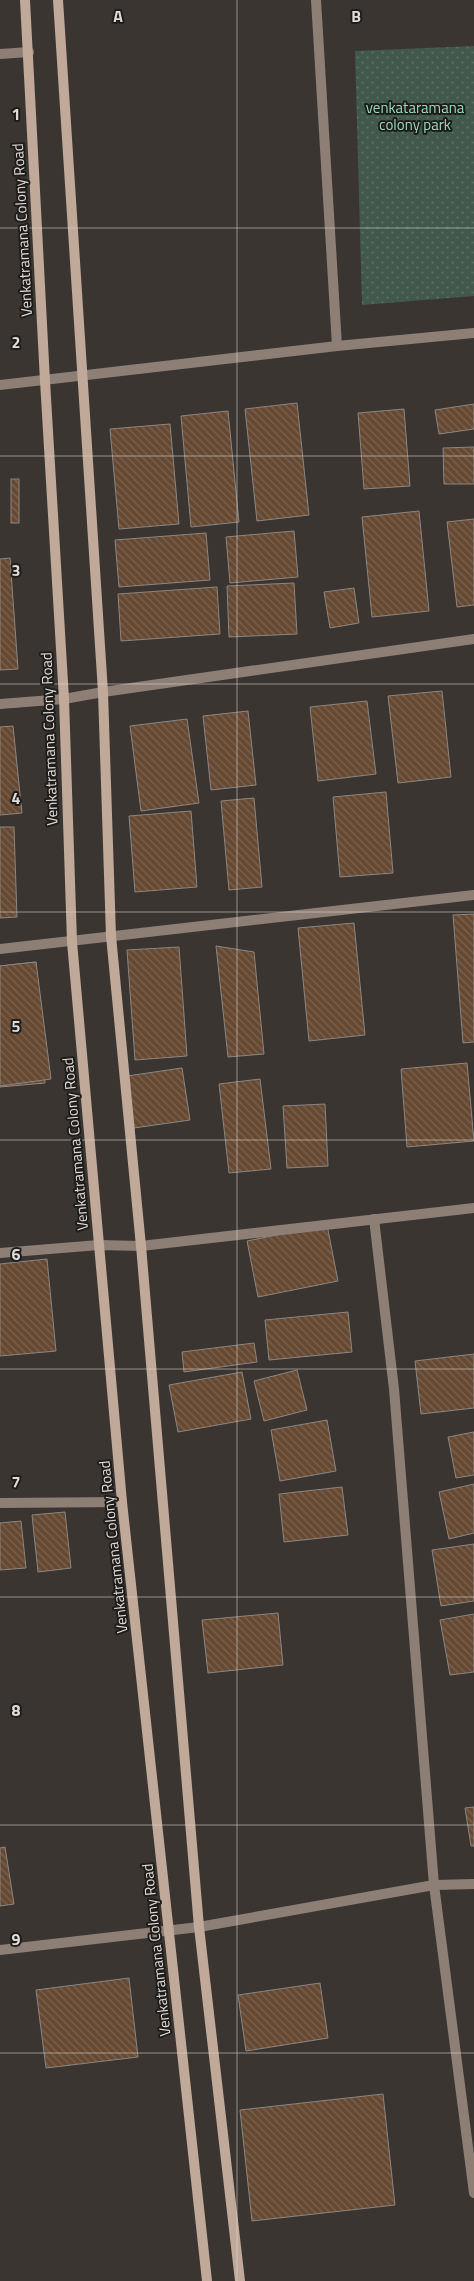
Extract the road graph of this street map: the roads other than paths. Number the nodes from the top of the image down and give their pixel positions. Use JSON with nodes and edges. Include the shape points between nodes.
{"nodes":[{"id":1,"x":25,"y":0,"type":"edge"},
{"id":2,"x":58,"y":0,"type":"edge"},
{"id":3,"x":316,"y":0,"type":"edge"},
{"id":4,"x":28,"y":52,"type":"junction"},
{"id":5,"x":0,"y":54,"type":"edge"},
{"id":6,"x":474,"y":333,"type":"edge"},
{"id":7,"x":337,"y":346,"type":"junction"},
{"id":8,"x":83,"y":377,"type":"junction"},
{"id":9,"x":44,"y":381,"type":"junction"},
{"id":10,"x":0,"y":386,"type":"edge"},
{"id":11,"x":474,"y":639,"type":"edge"},
{"id":12,"x":103,"y":692,"type":"junction"},
{"id":13,"x":64,"y":699,"type":"junction"},
{"id":14,"x":0,"y":704,"type":"edge"},
{"id":15,"x":474,"y":896,"type":"edge"},
{"id":16,"x":111,"y":936,"type":"junction"},
{"id":17,"x":72,"y":942,"type":"junction"},
{"id":18,"x":0,"y":949,"type":"edge"},
{"id":19,"x":474,"y":1208,"type":"edge"},
{"id":20,"x":374,"y":1219,"type":"junction"},
{"id":21,"x":99,"y":1245,"type":"junction"},
{"id":22,"x":141,"y":1246,"type":"junction"},
{"id":23,"x":0,"y":1253,"type":"edge"},
{"id":24,"x":122,"y":1502,"type":"junction"},
{"id":25,"x":0,"y":1503,"type":"edge"},
{"id":26,"x":474,"y":1884,"type":"edge"},
{"id":27,"x":434,"y":1885,"type":"junction"},
{"id":28,"x":199,"y":1928,"type":"junction"},
{"id":29,"x":169,"y":1931,"type":"junction"},
{"id":30,"x":0,"y":1950,"type":"edge"},
{"id":31,"x":474,"y":2193,"type":"edge"},
{"id":32,"x":207,"y":2281,"type":"edge"},
{"id":33,"x":240,"y":2281,"type":"edge"}],
"edges":[{"from":1,"to":4,"type":"main road","name":"Venkatramana Colony Road"},
{"from":2,"to":8,"type":"main road"},
{"from":3,"to":7,"type":"street"},
{"from":4,"to":5,"type":"street"},
{"from":4,"to":9,"type":"main road","name":"Venkatramana Colony Road"},
{"from":6,"to":7,"type":"street"},
{"from":7,"to":8,"type":"street"},
{"from":8,"to":9,"type":"street"},
{"from":8,"to":12,"type":"main road"},
{"from":9,"to":10,"type":"street"},
{"from":9,"to":13,"type":"main road","name":"Venkatramana Colony Road"},
{"from":11,"to":12,"type":"street"},
{"from":12,"to":13,"type":"street"},
{"from":12,"to":16,"type":"main road"},
{"from":13,"to":14,"type":"street"},
{"from":13,"to":17,"type":"main road","name":"Venkatramana Colony Road"},
{"from":15,"to":16,"type":"street"},
{"from":16,"to":17,"type":"street"},
{"from":16,"to":22,"type":"main road"},
{"from":17,"to":18,"type":"street"},
{"from":17,"to":21,"type":"main road","name":"Venkatramana Colony Road"},
{"from":19,"to":20,"type":"street"},
{"from":20,"to":22,"type":"street"},
{"from":20,"to":27,"type":"street","via":[[394,1389]]},
{"from":21,"to":22,"type":"street"},
{"from":21,"to":23,"type":"street"},
{"from":21,"to":24,"type":"main road","name":"Venkatramana Colony Road"},
{"from":22,"to":28,"type":"main road"},
{"from":24,"to":25,"type":"street"},
{"from":24,"to":29,"type":"main road","name":"Venkatramana Colony Road"},
{"from":26,"to":27,"type":"street"},
{"from":27,"to":28,"type":"street"},
{"from":27,"to":31,"type":"street"},
{"from":28,"to":29,"type":"street"},
{"from":28,"to":33,"type":"main road"},
{"from":29,"to":30,"type":"street"},
{"from":29,"to":32,"type":"main road","name":"Venkatramana Colony Road"}]}
